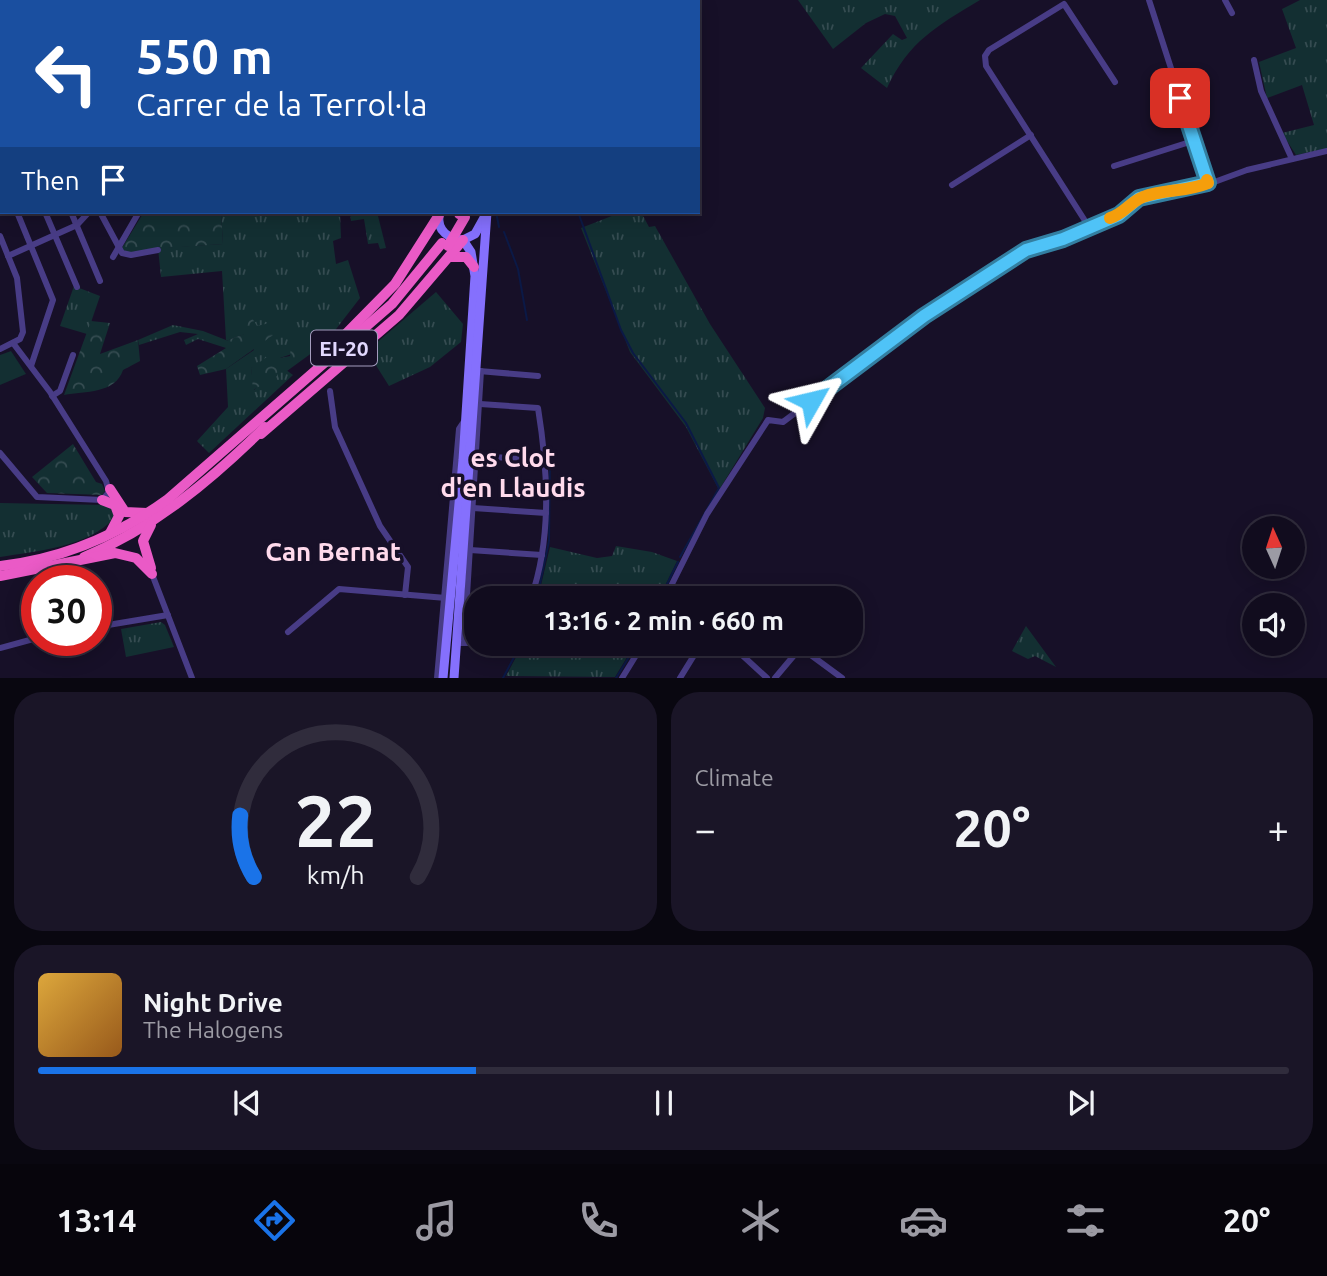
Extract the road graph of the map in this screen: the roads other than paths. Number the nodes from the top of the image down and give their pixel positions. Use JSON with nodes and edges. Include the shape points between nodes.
{"nodes":[{"id":1,"x":1149,"y":0,"type":"edge"},
{"id":2,"x":1225,"y":0,"type":"edge"},
{"id":3,"x":1232,"y":13,"type":"dead end"},
{"id":4,"x":1254,"y":60,"type":"dead end"},
{"id":5,"x":1115,"y":82,"type":"dead end"},
{"id":6,"x":1031,"y":135,"type":"junction"},
{"id":7,"x":1193,"y":141,"type":"junction"},
{"id":8,"x":1327,"y":151,"type":"edge"},
{"id":9,"x":1292,"y":159,"type":"junction"},
{"id":10,"x":1114,"y":166,"type":"dead end"},
{"id":11,"x":1208,"y":183,"type":"junction"},
{"id":12,"x":952,"y":185,"type":"dead end"},
{"id":13,"x":18,"y":214,"type":"edge"},
{"id":14,"x":46,"y":214,"type":"edge"},
{"id":15,"x":72,"y":214,"type":"edge"},
{"id":16,"x":87,"y":214,"type":"edge"},
{"id":17,"x":101,"y":214,"type":"edge"},
{"id":18,"x":138,"y":214,"type":"edge"},
{"id":19,"x":438,"y":214,"type":"edge"},
{"id":20,"x":439,"y":214,"type":"edge"},
{"id":21,"x":462,"y":214,"type":"edge"},
{"id":22,"x":486,"y":214,"type":"edge"},
{"id":23,"x":487,"y":214,"type":"edge"},
{"id":24,"x":77,"y":225,"type":"junction"},
{"id":25,"x":1089,"y":227,"type":"junction"},
{"id":26,"x":0,"y":236,"type":"edge"},
{"id":27,"x":55,"y":236,"type":"junction"},
{"id":28,"x":463,"y":240,"type":"junction"},
{"id":29,"x":31,"y":246,"type":"junction"},
{"id":30,"x":117,"y":246,"type":"junction"},
{"id":31,"x":447,"y":249,"type":"junction"},
{"id":32,"x":158,"y":250,"type":"dead end"},
{"id":33,"x":8,"y":256,"type":"junction"},
{"id":34,"x":113,"y":257,"type":"dead end"},
{"id":35,"x":474,"y":267,"type":"junction"},
{"id":36,"x":100,"y":281,"type":"dead end"},
{"id":37,"x":77,"y":287,"type":"dead end"},
{"id":38,"x":13,"y":343,"type":"junction"},
{"id":39,"x":0,"y":349,"type":"edge"},
{"id":40,"x":73,"y":355,"type":"dead end"},
{"id":41,"x":31,"y":366,"type":"junction"},
{"id":42,"x":479,"y":371,"type":"junction"},
{"id":43,"x":538,"y":376,"type":"dead end"},
{"id":44,"x":330,"y":391,"type":"dead end"},
{"id":45,"x":52,"y":396,"type":"junction"},
{"id":46,"x":480,"y":404,"type":"junction"},
{"id":47,"x":236,"y":442,"type":"junction"},
{"id":48,"x":0,"y":453,"type":"edge"},
{"id":49,"x":477,"y":456,"type":"junction"},
{"id":50,"x":545,"y":460,"type":"junction"},
{"id":51,"x":110,"y":489,"type":"junction"},
{"id":52,"x":102,"y":500,"type":"junction"},
{"id":53,"x":474,"y":508,"type":"junction"},
{"id":54,"x":546,"y":513,"type":"junction"},
{"id":55,"x":152,"y":517,"type":"junction"},
{"id":56,"x":106,"y":537,"type":"junction"},
{"id":57,"x":470,"y":550,"type":"junction"},
{"id":58,"x":542,"y":555,"type":"junction"},
{"id":59,"x":84,"y":557,"type":"junction"},
{"id":60,"x":0,"y":566,"type":"edge"},
{"id":61,"x":152,"y":574,"type":"junction"},
{"id":62,"x":0,"y":576,"type":"edge"},
{"id":63,"x":465,"y":586,"type":"edge"},
{"id":64,"x":466,"y":586,"type":"edge"},
{"id":65,"x":534,"y":586,"type":"edge"},
{"id":66,"x":671,"y":586,"type":"edge"},
{"id":67,"x":405,"y":595,"type":"junction"},
{"id":68,"x":448,"y":598,"type":"junction"},
{"id":69,"x":464,"y":602,"type":"joint"},
{"id":70,"x":168,"y":615,"type":"junction"},
{"id":71,"x":112,"y":624,"type":"edge"},
{"id":72,"x":288,"y":632,"type":"dead end"},
{"id":73,"x":21,"y":642,"type":"edge"},
{"id":74,"x":461,"y":643,"type":"joint"},
{"id":75,"x":0,"y":648,"type":"edge"},
{"id":76,"x":635,"y":656,"type":"edge"},
{"id":77,"x":693,"y":656,"type":"edge"},
{"id":78,"x":744,"y":656,"type":"edge"},
{"id":79,"x":192,"y":677,"type":"edge"},
{"id":80,"x":437,"y":677,"type":"edge"},
{"id":81,"x":443,"y":677,"type":"edge"},
{"id":82,"x":454,"y":677,"type":"edge"},
{"id":83,"x":622,"y":677,"type":"edge"},
{"id":84,"x":680,"y":677,"type":"edge"},
{"id":85,"x":767,"y":677,"type":"edge"},
{"id":86,"x":775,"y":677,"type":"edge"},
{"id":87,"x":842,"y":677,"type":"edge"}],
"edges":[{"from":1,"to":7,"type":"street"},
{"from":2,"to":3,"type":"street"},
{"from":4,"to":9,"type":"street","via":[[1261,91]]},
{"from":5,"to":6,"type":"street","via":[[1064,4],[989,50],[986,66]]},
{"from":6,"to":12,"type":"street"},
{"from":6,"to":25,"type":"street"},
{"from":7,"to":10,"type":"street"},
{"from":7,"to":11,"type":"street"},
{"from":8,"to":9,"type":"street"},
{"from":9,"to":11,"type":"street"},
{"from":11,"to":25,"type":"street","via":[[1139,198],[1119,215]]},
{"from":13,"to":29,"type":"street"},
{"from":14,"to":27,"type":"street"},
{"from":15,"to":24,"type":"street"},
{"from":16,"to":24,"type":"street"},
{"from":17,"to":30,"type":"street"},
{"from":18,"to":30,"type":"street"},
{"from":19,"to":47,"type":"highway","via":[[395,284],[365,318]]},
{"from":20,"to":28,"type":"main road","via":[[441,229]]},
{"from":21,"to":31,"type":"highway","number":"EI-20"},
{"from":22,"to":28,"type":"main road","via":[[475,234]]},
{"from":23,"to":42,"type":"main road"},
{"from":24,"to":27,"type":"street"},
{"from":24,"to":36,"type":"street"},
{"from":25,"to":66,"type":"street","via":[[1026,250],[924,316],[783,422],[768,421],[707,514]]},
{"from":26,"to":33,"type":"street"},
{"from":27,"to":29,"type":"street"},
{"from":27,"to":37,"type":"street"},
{"from":28,"to":31,"type":"highway"},
{"from":28,"to":35,"type":"main road"},
{"from":29,"to":33,"type":"street"},
{"from":29,"to":41,"type":"street","via":[[53,300]]},
{"from":30,"to":32,"type":"street","via":[[131,256]]},
{"from":30,"to":34,"type":"street"},
{"from":31,"to":35,"type":"highway","via":[[466,257]]},
{"from":31,"to":47,"type":"highway","number":"EI-20","via":[[393,304]]},
{"from":31,"to":55,"type":"highway","number":"EI-20","via":[[404,302],[247,444]]},
{"from":33,"to":38,"type":"street","via":[[17,278],[23,332]]},
{"from":35,"to":68,"type":"main road","via":[[466,418]]},
{"from":38,"to":39,"type":"street"},
{"from":38,"to":41,"type":"street"},
{"from":40,"to":45,"type":"street","via":[[60,391]]},
{"from":41,"to":45,"type":"street"},
{"from":42,"to":43,"type":"street"},
{"from":42,"to":46,"type":"street"},
{"from":42,"to":63,"type":"main road"},
{"from":44,"to":67,"type":"street","via":[[335,428],[380,526],[408,567]]},
{"from":45,"to":51,"type":"street"},
{"from":46,"to":49,"type":"street"},
{"from":46,"to":50,"type":"street","via":[[538,408]]},
{"from":47,"to":55,"type":"highway","number":"EI-20"},
{"from":48,"to":52,"type":"street","via":[[37,497]]},
{"from":49,"to":50,"type":"street"},
{"from":49,"to":53,"type":"street"},
{"from":50,"to":54,"type":"street"},
{"from":51,"to":52,"type":"street"},
{"from":51,"to":55,"type":"highway","via":[[125,512]]},
{"from":52,"to":56,"type":"highway","via":[[115,505],[119,516]]},
{"from":53,"to":54,"type":"street"},
{"from":53,"to":57,"type":"street"},
{"from":54,"to":58,"type":"street"},
{"from":55,"to":56,"type":"highway","number":"EI-20"},
{"from":55,"to":59,"type":"highway","number":"EI-20"},
{"from":55,"to":61,"type":"highway","via":[[143,541]]},
{"from":56,"to":60,"type":"highway","number":"EI-20","via":[[42,560]]},
{"from":57,"to":58,"type":"street"},
{"from":57,"to":64,"type":"street"},
{"from":58,"to":65,"type":"street"},
{"from":59,"to":61,"type":"highway","via":[[126,554]]},
{"from":59,"to":62,"type":"highway","number":"EI-20"},
{"from":61,"to":70,"type":"street"},
{"from":67,"to":68,"type":"street"},
{"from":67,"to":72,"type":"street","via":[[339,589]]},
{"from":68,"to":69,"type":"street"},
{"from":68,"to":80,"type":"street"},
{"from":68,"to":81,"type":"main road"},
{"from":69,"to":74,"type":"main road"},
{"from":70,"to":71,"type":"street"},
{"from":70,"to":79,"type":"street"},
{"from":73,"to":75,"type":"street"},
{"from":74,"to":82,"type":"main road"},
{"from":76,"to":83,"type":"street"},
{"from":77,"to":84,"type":"street"},
{"from":78,"to":85,"type":"street"},
{"from":86,"to":87,"type":"street","via":[[804,649]]}]}
